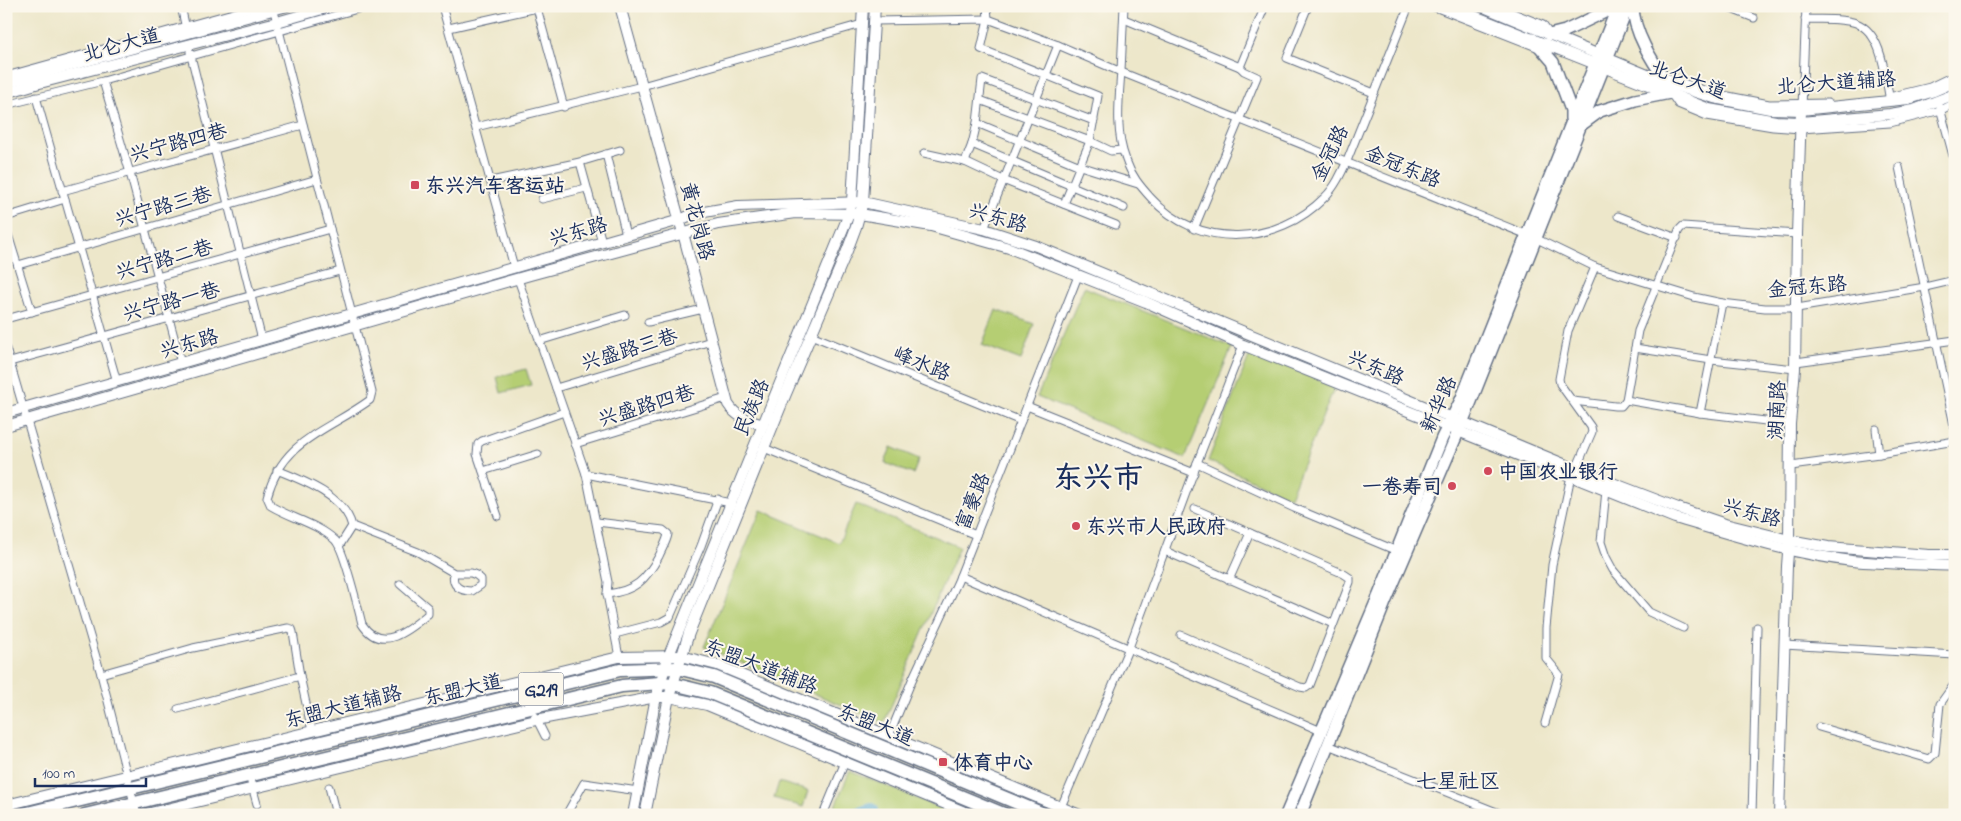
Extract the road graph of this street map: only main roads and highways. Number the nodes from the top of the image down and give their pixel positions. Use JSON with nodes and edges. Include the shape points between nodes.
{"nodes":[{"id":1,"x":287,"y":6,"type":"edge"},
{"id":2,"x":333,"y":6,"type":"edge"},
{"id":3,"x":620,"y":6,"type":"edge"},
{"id":4,"x":863,"y":6,"type":"edge"},
{"id":5,"x":875,"y":6,"type":"edge"},
{"id":6,"x":1449,"y":6,"type":"edge"},
{"id":7,"x":1481,"y":6,"type":"edge"},
{"id":8,"x":1614,"y":6,"type":"edge"},
{"id":9,"x":1618,"y":6,"type":"edge"},
{"id":10,"x":1628,"y":6,"type":"edge"},
{"id":11,"x":1633,"y":6,"type":"edge"},
{"id":12,"x":273,"y":8,"type":"edge"},
{"id":13,"x":187,"y":35,"type":"junction"},
{"id":14,"x":1550,"y":35,"type":"junction"},
{"id":15,"x":1533,"y":38,"type":"junction"},
{"id":16,"x":1601,"y":61,"type":"junction"},
{"id":17,"x":1955,"y":82,"type":"edge"},
{"id":18,"x":6,"y":83,"type":"edge"},
{"id":19,"x":1666,"y":84,"type":"junction"},
{"id":20,"x":6,"y":93,"type":"edge"},
{"id":21,"x":1955,"y":94,"type":"edge"},
{"id":22,"x":1802,"y":107,"type":"junction"},
{"id":23,"x":1575,"y":125,"type":"junction"},
{"id":24,"x":1801,"y":126,"type":"junction"},
{"id":25,"x":852,"y":202,"type":"junction"},
{"id":26,"x":863,"y":202,"type":"junction"},
{"id":27,"x":849,"y":214,"type":"junction"},
{"id":28,"x":860,"y":214,"type":"junction"},
{"id":29,"x":680,"y":220,"type":"junction"},
{"id":30,"x":683,"y":233,"type":"junction"},
{"id":31,"x":6,"y":414,"type":"edge"},
{"id":32,"x":1455,"y":424,"type":"junction"},
{"id":33,"x":763,"y":425,"type":"junction"},
{"id":34,"x":6,"y":426,"type":"edge"},
{"id":35,"x":1574,"y":472,"type":"junction"},
{"id":36,"x":1789,"y":544,"type":"junction"},
{"id":37,"x":1955,"y":555,"type":"edge"},
{"id":38,"x":1955,"y":566,"type":"edge"},
{"id":39,"x":673,"y":662,"type":"junction"},
{"id":40,"x":666,"y":683,"type":"junction"},
{"id":41,"x":656,"y":697,"type":"junction"},
{"id":42,"x":669,"y":697,"type":"junction"},
{"id":43,"x":535,"y":713,"type":"junction"},
{"id":44,"x":128,"y":782,"type":"junction"},
{"id":45,"x":251,"y":782,"type":"junction"},
{"id":46,"x":6,"y":805,"type":"edge"},
{"id":47,"x":135,"y":809,"type":"edge"},
{"id":48,"x":177,"y":810,"type":"edge"},
{"id":49,"x":19,"y":815,"type":"edge"},
{"id":50,"x":85,"y":815,"type":"edge"},
{"id":51,"x":142,"y":815,"type":"edge"},
{"id":52,"x":633,"y":815,"type":"edge"},
{"id":53,"x":646,"y":815,"type":"edge"},
{"id":54,"x":972,"y":815,"type":"edge"},
{"id":55,"x":1006,"y":815,"type":"edge"},
{"id":56,"x":1046,"y":815,"type":"edge"},
{"id":57,"x":1080,"y":815,"type":"edge"},
{"id":58,"x":1286,"y":815,"type":"edge"},
{"id":59,"x":1300,"y":815,"type":"edge"},
{"id":60,"x":1779,"y":815,"type":"edge"}],
"edges":[{"from":1,"to":12,"type":"main road","name":"北仑大道"},
{"from":2,"to":13,"type":"main road","name":"北仑大道","via":[[279,27]]},
{"from":3,"to":29,"type":"main road","name":"黄花岗路"},
{"from":4,"to":25,"type":"main road","name":"民族路"},
{"from":5,"to":26,"type":"main road","name":"民族路"},
{"from":6,"to":15,"type":"main road","name":"北仑大道"},
{"from":7,"to":14,"type":"main road","name":"北仑大道"},
{"from":8,"to":14,"type":"main road","via":[[1565,31]]},
{"from":9,"to":16,"type":"main road","name":"新华路"},
{"from":10,"to":16,"type":"main road","name":"新华路"},
{"from":11,"to":19,"type":"main road","via":[[1649,56]]},
{"from":12,"to":13,"type":"main road","name":"北仑大道"},
{"from":13,"to":18,"type":"main road","name":"北仑大道"},
{"from":13,"to":20,"type":"main road","name":"北仑大道"},
{"from":14,"to":16,"type":"main road","name":"北仑大道"},
{"from":15,"to":16,"type":"main road","name":"北仑大道","via":[[1571,54]]},
{"from":15,"to":23,"type":"main road","via":[[1553,62]]},
{"from":16,"to":19,"type":"main road","name":"北仑大道"},
{"from":16,"to":19,"type":"main road","name":"北仑大道","via":[[1631,68]]},
{"from":16,"to":23,"type":"main road","name":"新华路"},
{"from":17,"to":22,"type":"main road","name":"北仑大道","via":[[1909,99]]},
{"from":19,"to":22,"type":"main road","name":"北仑大道","via":[[1770,109]]},
{"from":19,"to":23,"type":"main road"},
{"from":19,"to":24,"type":"main road","name":"北仑大道","via":[[1709,109]]},
{"from":21,"to":24,"type":"main road","name":"北仑大道","via":[[1940,106]]},
{"from":22,"to":24,"type":"main road","name":"湖南路"},
{"from":23,"to":32,"type":"main road","name":"新华路"},
{"from":24,"to":36,"type":"main road","name":"湖南路"},
{"from":25,"to":26,"type":"main road","name":"兴东路"},
{"from":25,"to":27,"type":"main road","name":"民族路"},
{"from":25,"to":29,"type":"main road","name":"兴东路","via":[[738,206],[693,214]]},
{"from":26,"to":28,"type":"main road","name":"民族路"},
{"from":26,"to":32,"type":"main road","name":"兴东路","via":[[984,228],[1036,246]]},
{"from":27,"to":28,"type":"main road","name":"兴东路"},
{"from":27,"to":30,"type":"main road","name":"兴东路","via":[[796,213],[718,224]]},
{"from":27,"to":33,"type":"main road","name":"民族路"},
{"from":28,"to":32,"type":"main road","name":"兴东路","via":[[931,226],[1009,248],[1146,302],[1243,345]]},
{"from":28,"to":39,"type":"main road","name":"民族路"},
{"from":29,"to":30,"type":"main road","name":"黄花岗路"},
{"from":29,"to":31,"type":"main road","name":"兴东路"},
{"from":30,"to":33,"type":"main road","name":"黄花岗路","via":[[726,398],[734,413]]},
{"from":30,"to":34,"type":"main road","name":"兴东路"},
{"from":32,"to":35,"type":"main road","name":"兴东路"},
{"from":32,"to":58,"type":"main road","name":"新华路","via":[[1397,551]]},
{"from":32,"to":59,"type":"main road","name":"新华路"},
{"from":33,"to":39,"type":"main road","name":"民族路"},
{"from":35,"to":36,"type":"main road","name":"兴东路"},
{"from":35,"to":36,"type":"main road","name":"兴东路","via":[[1606,490],[1674,518]]},
{"from":36,"to":37,"type":"main road","name":"兴东路"},
{"from":36,"to":38,"type":"main road","name":"兴东路","via":[[1851,561]]},
{"from":36,"to":60,"type":"main road","name":"湖南路"},
{"from":39,"to":40,"type":"main road","name":"民族路"},
{"from":39,"to":44,"type":"highway","name":"东盟大道","number":"G219","via":[[620,670]]},
{"from":39,"to":44,"type":"main road","name":"东盟大道辅路","via":[[620,657],[312,731]]},
{"from":39,"to":56,"type":"highway","name":"东盟大道","number":"G219"},
{"from":39,"to":57,"type":"main road","name":"东盟大道辅路","via":[[717,665]]},
{"from":40,"to":41,"type":"main road","name":"民族路"},
{"from":40,"to":42,"type":"main road","name":"民族路"},
{"from":40,"to":43,"type":"highway","name":"东盟大道","number":"G219","via":[[622,686]]},
{"from":40,"to":55,"type":"highway","name":"东盟大道","number":"G219","via":[[710,693]]},
{"from":41,"to":42,"type":"main road"},
{"from":41,"to":43,"type":"main road"},
{"from":41,"to":52,"type":"main road","name":"民族路"},
{"from":42,"to":53,"type":"main road","name":"民族路"},
{"from":42,"to":54,"type":"main road","via":[[708,705]]},
{"from":43,"to":45,"type":"highway","name":"东盟大道","number":"G219"},
{"from":44,"to":46,"type":"main road","name":"东盟大道辅路"},
{"from":44,"to":49,"type":"highway","name":"东盟大道","number":"G219"},
{"from":45,"to":47,"type":"highway","name":"东盟大道","number":"G219"},
{"from":45,"to":48,"type":"main road"},
{"from":47,"to":50,"type":"highway","name":"东盟大道","number":"G219"},
{"from":48,"to":51,"type":"main road"}]}
